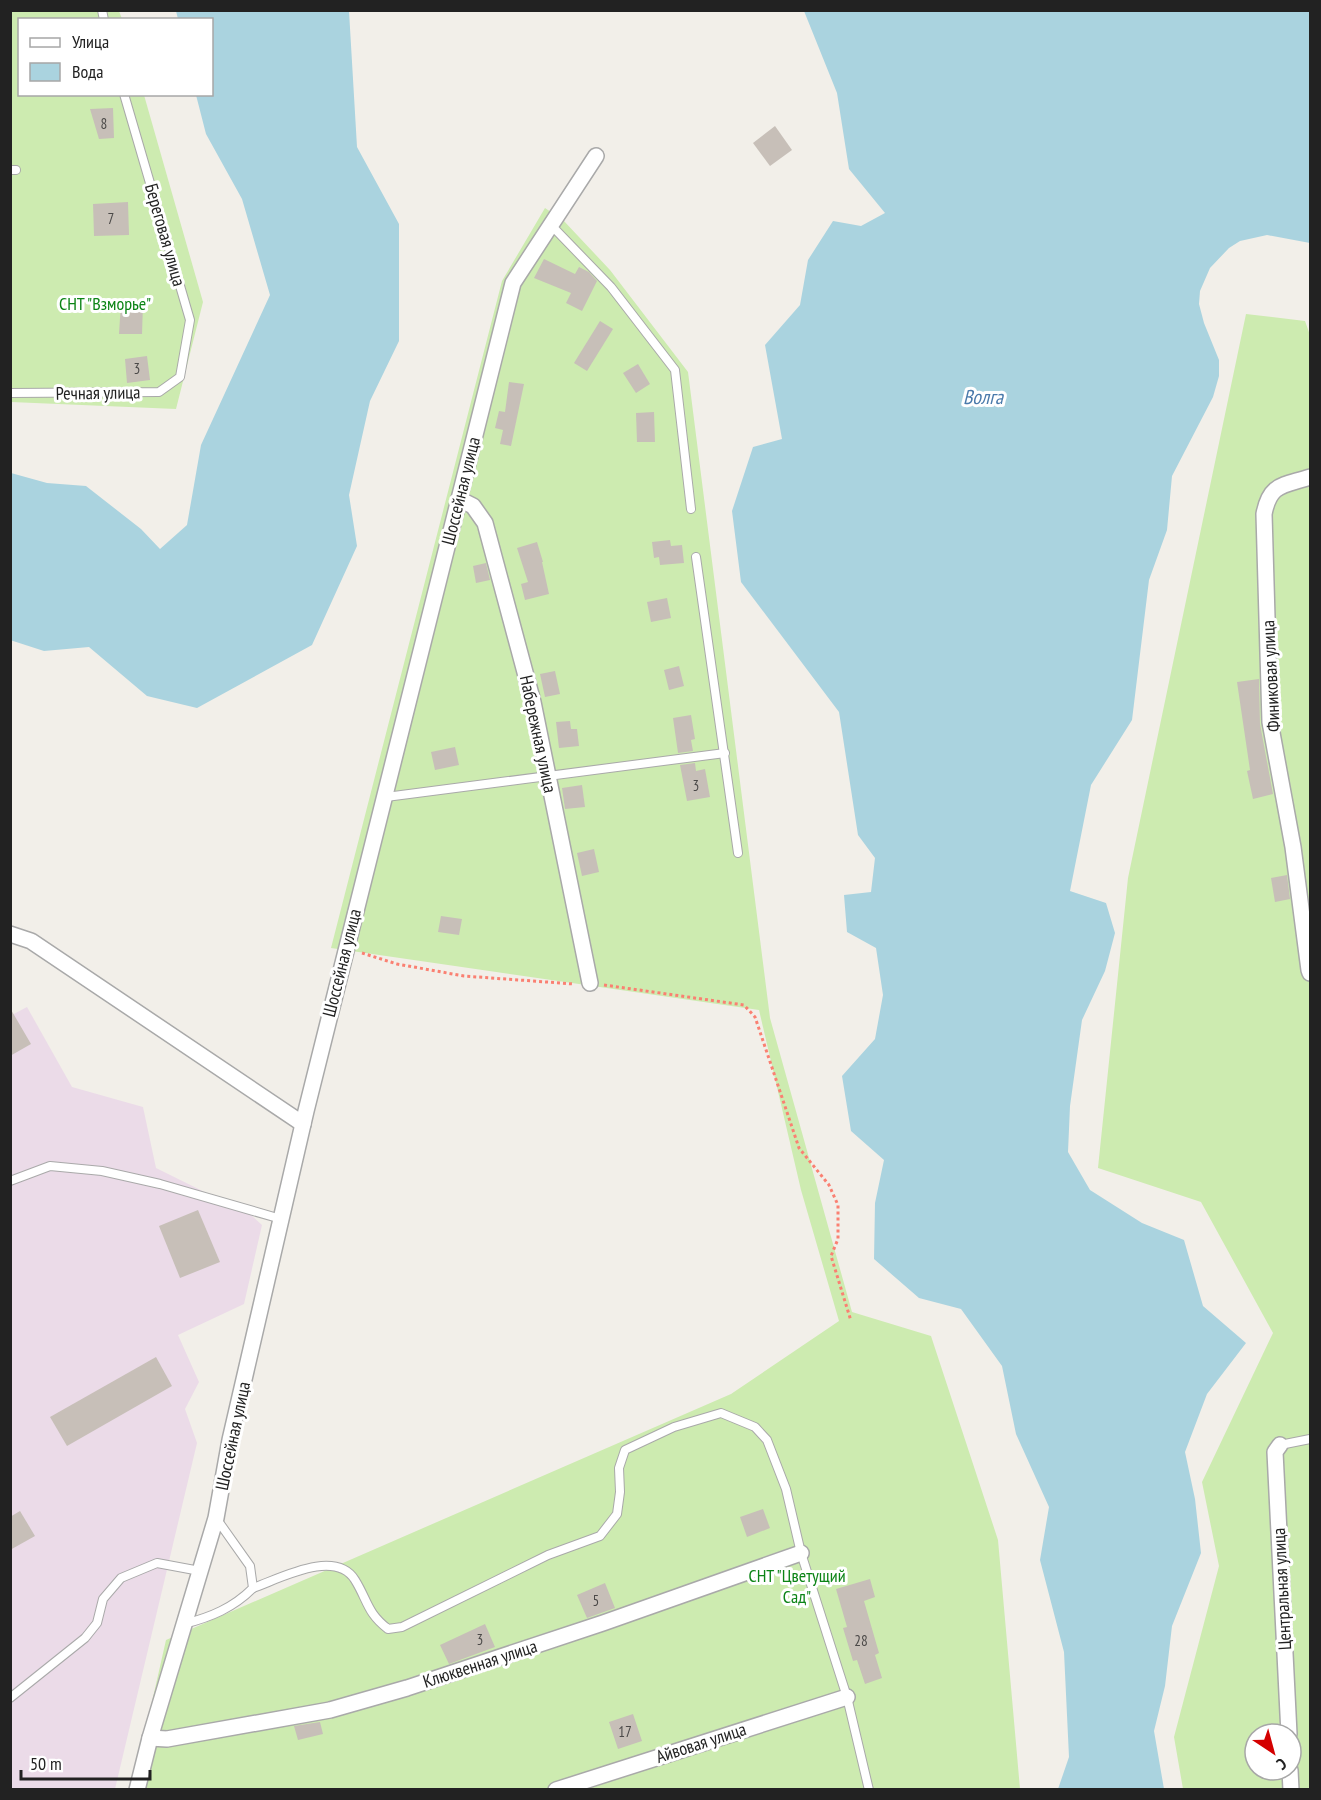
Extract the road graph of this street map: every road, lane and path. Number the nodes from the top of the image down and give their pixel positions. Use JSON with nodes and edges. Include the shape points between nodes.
{"nodes":[{"id":1,"x":125,"y":96,"type":"edge"},
{"id":2,"x":596,"y":156,"type":"dead end"},
{"id":3,"x":551,"y":225,"type":"junction"},
{"id":4,"x":180,"y":377,"type":"joint"},
{"id":5,"x":10,"y":393,"type":"edge"},
{"id":6,"x":1311,"y":477,"type":"edge"},
{"id":7,"x":459,"y":499,"type":"junction"},
{"id":8,"x":691,"y":509,"type":"dead end"},
{"id":9,"x":696,"y":557,"type":"dead end"},
{"id":10,"x":725,"y":753,"type":"junction"},
{"id":11,"x":547,"y":777,"type":"junction"},
{"id":12,"x":386,"y":797,"type":"junction"},
{"id":13,"x":738,"y":853,"type":"dead end"},
{"id":14,"x":10,"y":934,"type":"edge"},
{"id":15,"x":346,"y":948,"type":"junction"},
{"id":16,"x":1311,"y":973,"type":"edge"},
{"id":17,"x":590,"y":983,"type":"junction"},
{"id":18,"x":303,"y":1124,"type":"junction"},
{"id":19,"x":10,"y":1181,"type":"edge"},
{"id":20,"x":281,"y":1219,"type":"junction"},
{"id":21,"x":851,"y":1321,"type":"dead end"},
{"id":22,"x":1311,"y":1439,"type":"edge"},
{"id":23,"x":1280,"y":1445,"type":"joint"},
{"id":24,"x":216,"y":1518,"type":"junction"},
{"id":25,"x":801,"y":1553,"type":"junction"},
{"id":26,"x":200,"y":1571,"type":"junction"},
{"id":27,"x":253,"y":1588,"type":"junction"},
{"id":28,"x":184,"y":1624,"type":"junction"},
{"id":29,"x":847,"y":1697,"type":"junction"},
{"id":30,"x":10,"y":1698,"type":"edge"},
{"id":31,"x":1288,"y":1722,"type":"edge"},
{"id":32,"x":150,"y":1738,"type":"junction"},
{"id":33,"x":137,"y":1790,"type":"edge"},
{"id":34,"x":556,"y":1790,"type":"edge"},
{"id":35,"x":869,"y":1790,"type":"edge"}],
"edges":[{"from":1,"to":4,"type":"lane","name":"Береговая улица","via":[[190,320]]},
{"from":2,"to":3,"type":"street","name":"Шоссейная улица"},
{"from":3,"to":7,"type":"street","name":"Шоссейная улица","via":[[513,283]]},
{"from":3,"to":8,"type":"lane","via":[[611,286],[675,370]]},
{"from":4,"to":5,"type":"lane","name":"Речная улица","via":[[159,392]]},
{"from":6,"to":16,"type":"street","name":"Финиковая улица","via":[[1271,492],[1264,514],[1270,722]]},
{"from":7,"to":11,"type":"street","name":"Набережная улица","via":[[473,506],[485,523],[533,702]]},
{"from":7,"to":12,"type":"street","name":"Шоссейная улица"},
{"from":9,"to":10,"type":"lane"},
{"from":10,"to":11,"type":"lane"},
{"from":10,"to":13,"type":"lane"},
{"from":11,"to":12,"type":"lane"},
{"from":11,"to":17,"type":"street","name":"Набережная улица"},
{"from":12,"to":15,"type":"street","name":"Шоссейная улица"},
{"from":14,"to":18,"type":"street","via":[[31,940]]},
{"from":15,"to":17,"type":"path","via":[[397,964],[464,976]]},
{"from":15,"to":18,"type":"street","name":"Шоссейная улица"},
{"from":17,"to":21,"type":"path","via":[[744,1005],[756,1017],[799,1148],[829,1185],[838,1205],[838,1239],[831,1256]]},
{"from":18,"to":20,"type":"street","name":"Шоссейная улица"},
{"from":19,"to":20,"type":"lane","via":[[50,1166],[102,1172],[160,1184]]},
{"from":20,"to":24,"type":"street","name":"Шоссейная улица"},
{"from":22,"to":23,"type":"lane"},
{"from":23,"to":31,"type":"street","name":"Центральная улица","via":[[1275,1452]]},
{"from":24,"to":26,"type":"street","name":"Шоссейная улица"},
{"from":24,"to":27,"type":"lane","via":[[250,1566]]},
{"from":25,"to":27,"type":"lane","via":[[786,1489],[767,1440],[755,1427],[721,1413],[674,1427],[625,1450],[619,1468],[617,1514],[600,1536],[548,1555],[402,1627],[388,1629],[375,1619],[354,1578],[339,1567],[314,1566]]},
{"from":25,"to":29,"type":"lane"},
{"from":25,"to":32,"type":"street","name":"Клюквенная улица","via":[[603,1623],[330,1710],[167,1739]]},
{"from":26,"to":28,"type":"street","name":"Шоссейная улица"},
{"from":26,"to":30,"type":"lane","via":[[157,1563],[121,1578],[103,1599],[97,1623],[85,1638]]},
{"from":27,"to":28,"type":"lane","via":[[239,1602]]},
{"from":28,"to":32,"type":"street","name":"Шоссейная улица"},
{"from":29,"to":34,"type":"street","name":"Айвовая улица"},
{"from":29,"to":35,"type":"lane"},
{"from":32,"to":33,"type":"street","name":"Шоссейная улица"}]}
